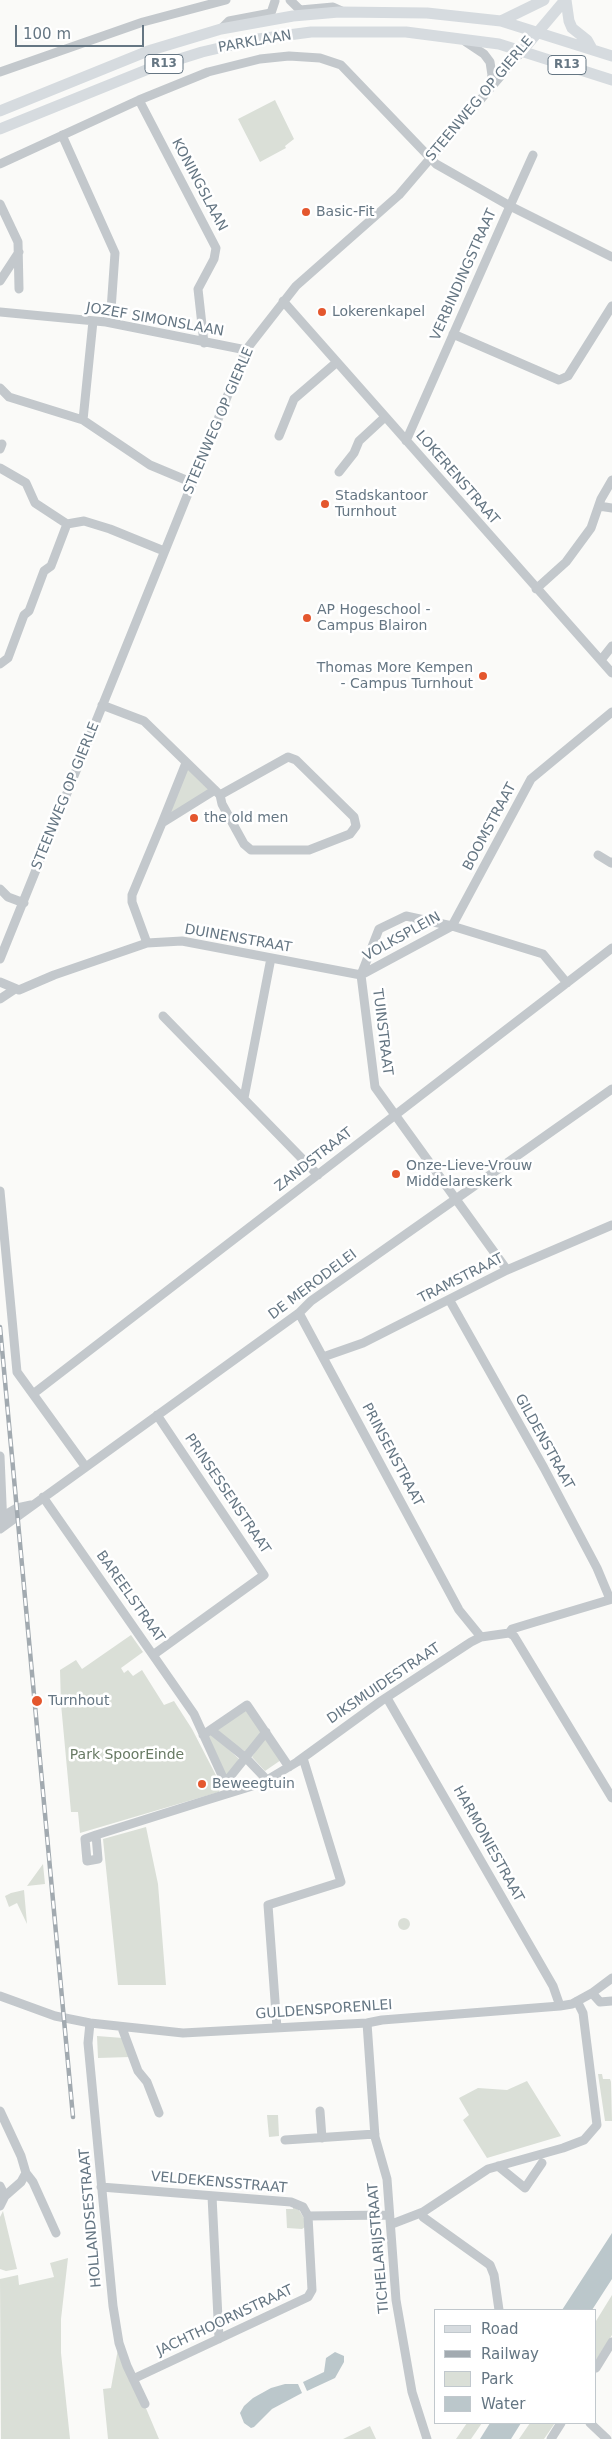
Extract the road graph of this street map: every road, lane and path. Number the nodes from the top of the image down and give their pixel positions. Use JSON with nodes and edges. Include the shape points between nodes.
{"nodes":[{"id":1,"x":226,"y":0,"type":"edge"},
{"id":2,"x":274,"y":0,"type":"edge"},
{"id":3,"x":289,"y":0,"type":"edge"},
{"id":4,"x":544,"y":0,"type":"edge"},
{"id":5,"x":566,"y":0,"type":"edge"},
{"id":6,"x":344,"y":12,"type":"junction"},
{"id":7,"x":501,"y":21,"type":"junction"},
{"id":8,"x":221,"y":29,"type":"junction"},
{"id":9,"x":538,"y":32,"type":"junction"},
{"id":10,"x":459,"y":38,"type":"junction"},
{"id":11,"x":592,"y":49,"type":"junction"},
{"id":12,"x":522,"y":50,"type":"junction"},
{"id":13,"x":612,"y":56,"type":"edge"},
{"id":14,"x":0,"y":72,"type":"edge"},
{"id":15,"x":612,"y":80,"type":"edge"},
{"id":16,"x":488,"y":89,"type":"junction"},
{"id":17,"x":138,"y":100,"type":"junction"},
{"id":18,"x":0,"y":111,"type":"edge"},
{"id":19,"x":0,"y":130,"type":"edge"},
{"id":20,"x":62,"y":135,"type":"junction"},
{"id":21,"x":533,"y":154,"type":"dead end"},
{"id":22,"x":430,"y":158,"type":"junction"},
{"id":23,"x":0,"y":164,"type":"edge"},
{"id":24,"x":0,"y":204,"type":"edge"},
{"id":25,"x":510,"y":206,"type":"junction"},
{"id":26,"x":20,"y":252,"type":"junction"},
{"id":27,"x":612,"y":257,"type":"edge"},
{"id":28,"x":0,"y":281,"type":"edge"},
{"id":29,"x":20,"y":289,"type":"dead end"},
{"id":30,"x":283,"y":301,"type":"junction"},
{"id":31,"x":612,"y":306,"type":"edge"},
{"id":32,"x":0,"y":312,"type":"edge"},
{"id":33,"x":93,"y":321,"type":"junction"},
{"id":34,"x":106,"y":322,"type":"junction"},
{"id":35,"x":453,"y":334,"type":"junction"},
{"id":36,"x":204,"y":343,"type":"junction"},
{"id":37,"x":246,"y":350,"type":"junction"},
{"id":38,"x":337,"y":362,"type":"junction"},
{"id":39,"x":0,"y":388,"type":"edge"},
{"id":40,"x":385,"y":417,"type":"junction"},
{"id":41,"x":83,"y":420,"type":"junction"},
{"id":42,"x":279,"y":436,"type":"dead end"},
{"id":43,"x":406,"y":441,"type":"junction"},
{"id":44,"x":0,"y":468,"type":"edge"},
{"id":45,"x":339,"y":472,"type":"dead end"},
{"id":46,"x":612,"y":480,"type":"edge"},
{"id":47,"x":192,"y":483,"type":"junction"},
{"id":48,"x":599,"y":506,"type":"junction"},
{"id":49,"x":612,"y":508,"type":"edge"},
{"id":50,"x":67,"y":524,"type":"junction"},
{"id":51,"x":164,"y":551,"type":"junction"},
{"id":52,"x":536,"y":589,"type":"junction"},
{"id":53,"x":612,"y":646,"type":"edge"},
{"id":54,"x":601,"y":660,"type":"junction"},
{"id":55,"x":0,"y":664,"type":"edge"},
{"id":56,"x":612,"y":673,"type":"edge"},
{"id":57,"x":102,"y":705,"type":"junction"},
{"id":58,"x":612,"y":712,"type":"edge"},
{"id":59,"x":186,"y":763,"type":"junction"},
{"id":60,"x":217,"y":793,"type":"junction"},
{"id":61,"x":162,"y":823,"type":"junction"},
{"id":62,"x":598,"y":856,"type":"dead end"},
{"id":63,"x":612,"y":862,"type":"edge"},
{"id":64,"x":0,"y":890,"type":"edge"},
{"id":65,"x":24,"y":903,"type":"junction"},
{"id":66,"x":452,"y":926,"type":"junction"},
{"id":67,"x":147,"y":943,"type":"junction"},
{"id":68,"x":612,"y":948,"type":"edge"},
{"id":69,"x":271,"y":958,"type":"junction"},
{"id":70,"x":0,"y":959,"type":"edge"},
{"id":71,"x":361,"y":975,"type":"junction"},
{"id":72,"x":0,"y":982,"type":"edge"},
{"id":73,"x":567,"y":983,"type":"junction"},
{"id":74,"x":15,"y":989,"type":"junction"},
{"id":75,"x":0,"y":999,"type":"edge"},
{"id":76,"x":163,"y":1016,"type":"dead end"},
{"id":77,"x":612,"y":1089,"type":"edge"},
{"id":78,"x":244,"y":1098,"type":"junction"},
{"id":79,"x":395,"y":1115,"type":"junction"},
{"id":80,"x":318,"y":1175,"type":"junction"},
{"id":81,"x":0,"y":1191,"type":"edge"},
{"id":82,"x":457,"y":1199,"type":"junction"},
{"id":83,"x":612,"y":1224,"type":"edge"},
{"id":84,"x":507,"y":1270,"type":"junction"},
{"id":85,"x":450,"y":1301,"type":"junction"},
{"id":86,"x":300,"y":1313,"type":"junction"},
{"id":87,"x":323,"y":1357,"type":"junction"},
{"id":88,"x":33,"y":1394,"type":"junction"},
{"id":89,"x":157,"y":1415,"type":"junction"},
{"id":90,"x":0,"y":1456,"type":"edge"},
{"id":91,"x":85,"y":1466,"type":"junction"},
{"id":92,"x":1,"y":1481,"type":"edge"},
{"id":93,"x":43,"y":1497,"type":"junction"},
{"id":94,"x":1,"y":1522,"type":"edge"},
{"id":95,"x":611,"y":1599,"type":"edge"},
{"id":96,"x":509,"y":1633,"type":"junction"},
{"id":97,"x":481,"y":1637,"type":"junction"},
{"id":98,"x":153,"y":1655,"type":"junction"},
{"id":99,"x":387,"y":1698,"type":"junction"},
{"id":100,"x":207,"y":1732,"type":"junction"},
{"id":101,"x":266,"y":1732,"type":"junction"},
{"id":102,"x":246,"y":1758,"type":"junction"},
{"id":103,"x":303,"y":1758,"type":"junction"},
{"id":104,"x":289,"y":1767,"type":"junction"},
{"id":105,"x":268,"y":1780,"type":"junction"},
{"id":106,"x":225,"y":1784,"type":"junction"},
{"id":107,"x":230,"y":1793,"type":"junction"},
{"id":108,"x":612,"y":1798,"type":"edge"},
{"id":109,"x":96,"y":1835,"type":"dead end"},
{"id":110,"x":612,"y":1978,"type":"edge"},
{"id":111,"x":592,"y":1993,"type":"junction"},
{"id":112,"x":0,"y":1996,"type":"edge"},
{"id":113,"x":577,"y":2001,"type":"junction"},
{"id":114,"x":612,"y":2001,"type":"edge"},
{"id":115,"x":560,"y":2006,"type":"junction"},
{"id":116,"x":90,"y":2023,"type":"junction"},
{"id":117,"x":367,"y":2023,"type":"junction"},
{"id":118,"x":122,"y":2028,"type":"junction"},
{"id":119,"x":277,"y":2028,"type":"junction"},
{"id":120,"x":0,"y":2111,"type":"edge"},
{"id":121,"x":320,"y":2111,"type":"dead end"},
{"id":122,"x":159,"y":2113,"type":"dead end"},
{"id":123,"x":375,"y":2134,"type":"junction"},
{"id":124,"x":322,"y":2138,"type":"junction"},
{"id":125,"x":285,"y":2140,"type":"dead end"},
{"id":126,"x":542,"y":2163,"type":"dead end"},
{"id":127,"x":498,"y":2166,"type":"junction"},
{"id":128,"x":26,"y":2173,"type":"junction"},
{"id":129,"x":0,"y":2186,"type":"edge"},
{"id":130,"x":101,"y":2187,"type":"junction"},
{"id":131,"x":5,"y":2196,"type":"junction"},
{"id":132,"x":212,"y":2196,"type":"junction"},
{"id":133,"x":0,"y":2206,"type":"edge"},
{"id":134,"x":422,"y":2212,"type":"junction"},
{"id":135,"x":308,"y":2216,"type":"junction"},
{"id":136,"x":390,"y":2220,"type":"junction"},
{"id":137,"x":56,"y":2233,"type":"dead end"},
{"id":138,"x":499,"y":2309,"type":"edge"},
{"id":139,"x":219,"y":2339,"type":"junction"},
{"id":140,"x":612,"y":2342,"type":"edge"},
{"id":141,"x":597,"y":2366,"type":"edge"},
{"id":142,"x":133,"y":2379,"type":"junction"},
{"id":143,"x":145,"y":2404,"type":"dead end"},
{"id":144,"x":560,"y":2424,"type":"edge"},
{"id":145,"x":591,"y":2424,"type":"edge"},
{"id":146,"x":427,"y":2439,"type":"edge"},
{"id":147,"x":551,"y":2439,"type":"edge"},
{"id":148,"x":607,"y":2439,"type":"edge"}],
"edges":[{"from":1,"to":14,"type":"street","via":[[143,22]]},
{"from":2,"to":3,"type":"street","name":"PARKLAAN"},
{"from":2,"to":8,"type":"street","name":"PARKLAAN","via":[[270,13],[229,21]]},
{"from":3,"to":6,"type":"street","via":[[300,10],[333,7]]},
{"from":4,"to":7,"type":"main road"},
{"from":5,"to":9,"type":"main road","name":"STEENWEG OP GIERLE"},
{"from":5,"to":11,"type":"main road","via":[[572,28],[587,40]]},
{"from":6,"to":7,"type":"main road","name":"PARKLAAN","number":"R13","via":[[427,13]]},
{"from":6,"to":8,"type":"main road","name":"PARKLAAN","number":"R13","via":[[293,16]]},
{"from":7,"to":9,"type":"main road","name":"PARKLAAN","number":"R13"},
{"from":8,"to":18,"type":"main road","name":"PARKLAAN","number":"R13","via":[[148,50]]},
{"from":9,"to":11,"type":"main road","number":"R13"},
{"from":9,"to":12,"type":"main road","name":"STEENWEG OP GIERLE"},
{"from":10,"to":12,"type":"main road","name":"PARKLAAN","number":"R13"},
{"from":10,"to":16,"type":"street","via":[[478,48],[490,62],[492,75]]},
{"from":10,"to":19,"type":"main road","name":"PARKLAAN","number":"R13","via":[[338,30],[258,39],[151,68]]},
{"from":11,"to":13,"type":"main road","number":"R13"},
{"from":12,"to":15,"type":"main road","number":"R13"},
{"from":12,"to":16,"type":"street","name":"STEENWEG OP GIERLE"},
{"from":16,"to":22,"type":"street","name":"STEENWEG OP GIERLE"},
{"from":17,"to":20,"type":"street","name":"VERBINDINGSTRAAT"},
{"from":17,"to":22,"type":"street","name":"VERBINDINGSTRAAT","via":[[193,77],[242,63],[289,56],[320,58],[347,69]]},
{"from":17,"to":36,"type":"street","name":"KONINGSLAAN","via":[[216,248],[214,259],[198,289]]},
{"from":20,"to":23,"type":"street","name":"VERBINDINGSTRAAT"},
{"from":20,"to":34,"type":"street","via":[[115,252],[111,310]]},
{"from":21,"to":25,"type":"street"},
{"from":22,"to":25,"type":"street","name":"VERBINDINGSTRAAT"},
{"from":22,"to":30,"type":"street","name":"STEENWEG OP GIERLE","via":[[399,195]]},
{"from":24,"to":26,"type":"street"},
{"from":25,"to":27,"type":"street"},
{"from":25,"to":35,"type":"street","name":"VERBINDINGSTRAAT"},
{"from":26,"to":28,"type":"street"},
{"from":26,"to":29,"type":"street"},
{"from":30,"to":37,"type":"street","name":"STEENWEG OP GIERLE"},
{"from":30,"to":38,"type":"street","name":"LOKERENSTRAAT"},
{"from":31,"to":35,"type":"street","via":[[568,376],[559,380]]},
{"from":32,"to":33,"type":"street","name":"JOZEF SIMONSLAAN"},
{"from":33,"to":34,"type":"street","name":"JOZEF SIMONSLAAN"},
{"from":33,"to":41,"type":"street"},
{"from":34,"to":36,"type":"street","name":"JOZEF SIMONSLAAN"},
{"from":35,"to":43,"type":"street","name":"VERBINDINGSTRAAT"},
{"from":36,"to":37,"type":"street","name":"JOZEF SIMONSLAAN"},
{"from":37,"to":47,"type":"street","name":"STEENWEG OP GIERLE"},
{"from":38,"to":40,"type":"street","name":"LOKERENSTRAAT"},
{"from":38,"to":42,"type":"street","via":[[294,400]]},
{"from":39,"to":41,"type":"street","via":[[9,397]]},
{"from":40,"to":43,"type":"street","name":"LOKERENSTRAAT"},
{"from":40,"to":45,"type":"street","via":[[359,440],[354,453]]},
{"from":41,"to":47,"type":"street","via":[[150,464]]},
{"from":43,"to":52,"type":"street","name":"LOKERENSTRAAT"},
{"from":44,"to":50,"type":"street","via":[[26,484],[35,503]]},
{"from":46,"to":48,"type":"street"},
{"from":47,"to":51,"type":"street","name":"STEENWEG OP GIERLE"},
{"from":48,"to":49,"type":"street"},
{"from":48,"to":52,"type":"street","via":[[592,528],[570,558]]},
{"from":50,"to":51,"type":"street","via":[[84,521]]},
{"from":50,"to":55,"type":"street","via":[[51,566],[44,571],[29,611],[24,615],[8,658]]},
{"from":51,"to":57,"type":"street","name":"STEENWEG OP GIERLE"},
{"from":52,"to":54,"type":"street","name":"LOKERENSTRAAT"},
{"from":53,"to":54,"type":"street"},
{"from":54,"to":56,"type":"street","name":"LOKERENSTRAAT"},
{"from":57,"to":59,"type":"street","via":[[144,721]]},
{"from":57,"to":65,"type":"street","name":"STEENWEG OP GIERLE"},
{"from":58,"to":66,"type":"street","name":"BOOMSTRAAT","via":[[532,779]]},
{"from":59,"to":60,"type":"street"},
{"from":59,"to":61,"type":"street"},
{"from":60,"to":60,"type":"street","via":[[244,844],[251,850],[309,850],[350,834],[356,826],[354,817],[296,760],[288,757]]},
{"from":60,"to":61,"type":"street"},
{"from":61,"to":67,"type":"street","via":[[132,895]]},
{"from":62,"to":63,"type":"street"},
{"from":64,"to":65,"type":"street"},
{"from":65,"to":70,"type":"street","name":"STEENWEG OP GIERLE"},
{"from":66,"to":71,"type":"street","name":"VOLKSPLEIN"},
{"from":66,"to":71,"type":"street","name":"VOLKSPLEIN","via":[[406,916],[379,929]]},
{"from":66,"to":73,"type":"street","via":[[543,954]]},
{"from":67,"to":69,"type":"street","name":"DUINENSTRAAT","via":[[182,941]]},
{"from":67,"to":74,"type":"street","name":"DUINENSTRAAT"},
{"from":68,"to":73,"type":"street","name":"ZANDSTRAAT"},
{"from":69,"to":71,"type":"street","name":"DUINENSTRAAT"},
{"from":69,"to":78,"type":"street"},
{"from":71,"to":79,"type":"street","name":"TUINSTRAAT","via":[[374,1087]]},
{"from":72,"to":74,"type":"street"},
{"from":73,"to":79,"type":"street","name":"ZANDSTRAAT"},
{"from":74,"to":75,"type":"street","name":"DUINENSTRAAT"},
{"from":76,"to":78,"type":"street"},
{"from":77,"to":82,"type":"street","name":"DE MERODELEI"},
{"from":78,"to":80,"type":"street"},
{"from":79,"to":80,"type":"street","name":"ZANDSTRAAT"},
{"from":79,"to":82,"type":"street","name":"TUINSTRAAT"},
{"from":80,"to":88,"type":"street","name":"ZANDSTRAAT"},
{"from":81,"to":88,"type":"street","via":[[17,1372]]},
{"from":82,"to":84,"type":"street","name":"TUINSTRAAT"},
{"from":82,"to":86,"type":"street","name":"DE MERODELEI","via":[[311,1301]]},
{"from":83,"to":84,"type":"street","name":"TRAMSTRAAT"},
{"from":84,"to":85,"type":"street","name":"TRAMSTRAAT"},
{"from":85,"to":87,"type":"street","name":"TRAMSTRAAT","via":[[363,1343]]},
{"from":85,"to":95,"type":"street","name":"GILDENSTRAAT","via":[[544,1468]]},
{"from":86,"to":87,"type":"street","name":"PRINSENSTRAAT"},
{"from":86,"to":89,"type":"street","name":"DE MERODELEI"},
{"from":87,"to":97,"type":"street","name":"PRINSENSTRAAT","via":[[460,1610]]},
{"from":88,"to":91,"type":"street"},
{"from":89,"to":91,"type":"street","name":"DE MERODELEI"},
{"from":89,"to":98,"type":"street","name":"PRINSESSENSTRAAT","via":[[264,1575]]},
{"from":90,"to":92,"type":"street"},
{"from":91,"to":93,"type":"street","name":"DE MERODELEI"},
{"from":92,"to":94,"type":"street"},
{"from":93,"to":94,"type":"street","name":"DE MERODELEI"},
{"from":93,"to":98,"type":"street","name":"BAREELSTRAAT"},
{"from":95,"to":96,"type":"street","via":[[512,1629]]},
{"from":96,"to":97,"type":"street"},
{"from":96,"to":108,"type":"street","via":[[514,1636]]},
{"from":97,"to":99,"type":"street","name":"DIKSMUIDESTRAAT"},
{"from":98,"to":100,"type":"street","name":"BAREELSTRAAT"},
{"from":99,"to":103,"type":"street","name":"DIKSMUIDESTRAAT"},
{"from":99,"to":115,"type":"street","name":"HARMONIESTRAAT","via":[[553,1986]]},
{"from":100,"to":101,"type":"street","via":[[248,1705]]},
{"from":100,"to":102,"type":"street"},
{"from":100,"to":106,"type":"street","name":"BAREELSTRAAT"},
{"from":101,"to":102,"type":"street"},
{"from":101,"to":104,"type":"street"},
{"from":102,"to":105,"type":"street"},
{"from":102,"to":106,"type":"street"},
{"from":103,"to":104,"type":"street","name":"DIKSMUIDESTRAAT"},
{"from":103,"to":119,"type":"street","via":[[341,1882],[268,1905]]},
{"from":104,"to":105,"type":"street","name":"DIKSMUIDESTRAAT"},
{"from":105,"to":107,"type":"street","name":"DIKSMUIDESTRAAT"},
{"from":106,"to":107,"type":"street","name":"BAREELSTRAAT"},
{"from":107,"to":109,"type":"street","name":"DIKSMUIDESTRAAT"},
{"from":110,"to":111,"type":"street","name":"GULDENSPORENLEI"},
{"from":111,"to":113,"type":"street","name":"GULDENSPORENLEI"},
{"from":111,"to":114,"type":"street","via":[[600,2002]]},
{"from":112,"to":116,"type":"street","name":"GULDENSPORENLEI","via":[[55,2016]]},
{"from":113,"to":115,"type":"street","name":"GULDENSPORENLEI"},
{"from":113,"to":127,"type":"street","via":[[582,2013],[597,2125],[584,2140]]},
{"from":115,"to":117,"type":"street","name":"GULDENSPORENLEI"},
{"from":116,"to":118,"type":"street","name":"GULDENSPORENLEI"},
{"from":116,"to":130,"type":"street","name":"HOLLANDSESTRAAT","via":[[88,2042]]},
{"from":117,"to":119,"type":"street","name":"GULDENSPORENLEI"},
{"from":117,"to":123,"type":"street","name":"TICHELARIJSTRAAT"},
{"from":118,"to":119,"type":"street","name":"GULDENSPORENLEI","via":[[183,2033]]},
{"from":118,"to":122,"type":"street"},
{"from":120,"to":128,"type":"street"},
{"from":121,"to":124,"type":"street"},
{"from":123,"to":124,"type":"street"},
{"from":123,"to":136,"type":"street","name":"TICHELARIJSTRAAT","via":[[388,2179]]},
{"from":124,"to":125,"type":"street"},
{"from":126,"to":127,"type":"street","via":[[525,2188]]},
{"from":127,"to":134,"type":"street","via":[[488,2168]]},
{"from":128,"to":131,"type":"street"},
{"from":128,"to":137,"type":"street"},
{"from":129,"to":131,"type":"street"},
{"from":130,"to":132,"type":"street","name":"VELDEKENSSTRAAT"},
{"from":130,"to":142,"type":"street","name":"HOLLANDSESTRAAT","via":[[119,2344]]},
{"from":131,"to":133,"type":"street"},
{"from":132,"to":135,"type":"street","name":"VELDEKENSSTRAAT","via":[[291,2202],[303,2207]]},
{"from":132,"to":139,"type":"street"},
{"from":134,"to":136,"type":"street"},
{"from":134,"to":138,"type":"street","via":[[422,2218],[490,2265]]},
{"from":135,"to":136,"type":"street"},
{"from":135,"to":139,"type":"street","name":"JACHTHOORNSTRAAT","via":[[312,2290],[308,2297]]},
{"from":136,"to":146,"type":"street","name":"TICHELARIJSTRAAT","via":[[396,2300],[410,2385]]},
{"from":139,"to":142,"type":"street","name":"JACHTHOORNSTRAAT"},
{"from":140,"to":141,"type":"street"},
{"from":142,"to":143,"type":"street","name":"HOLLANDSESTRAAT"},
{"from":144,"to":147,"type":"street"},
{"from":145,"to":148,"type":"street"}]}
